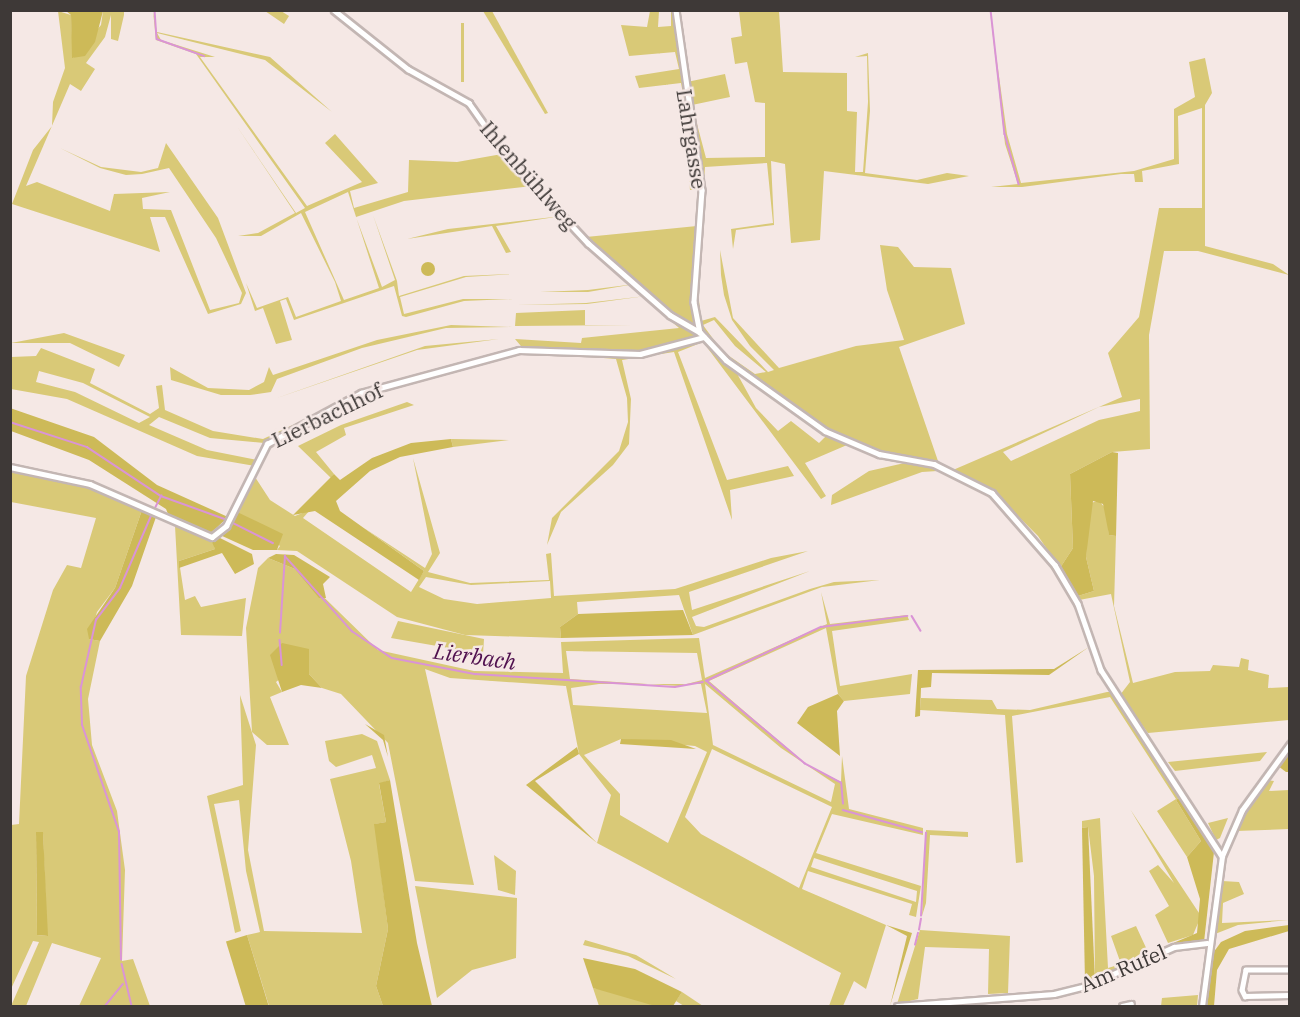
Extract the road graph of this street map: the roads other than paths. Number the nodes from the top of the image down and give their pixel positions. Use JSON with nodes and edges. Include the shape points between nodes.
{"nodes":[{"id":1,"x":334,"y":10,"type":"edge"},
{"id":2,"x":676,"y":10,"type":"edge"},
{"id":3,"x":698,"y":323,"type":"junction"},
{"id":4,"x":690,"y":327,"type":"junction"},
{"id":5,"x":702,"y":335,"type":"junction"},
{"id":6,"x":10,"y":467,"type":"edge"},
{"id":7,"x":1290,"y":744,"type":"edge"},
{"id":8,"x":1222,"y":856,"type":"junction"},
{"id":9,"x":1207,"y":943,"type":"junction"},
{"id":10,"x":1290,"y":970,"type":"edge"},
{"id":11,"x":1290,"y":995,"type":"edge"},
{"id":12,"x":930,"y":1004,"type":"edge"},
{"id":13,"x":1131,"y":1004,"type":"dead end"},
{"id":14,"x":897,"y":1006,"type":"edge"},
{"id":15,"x":1122,"y":1006,"type":"edge"},
{"id":16,"x":1202,"y":1006,"type":"edge"}],
"edges":[{"from":1,"to":4,"type":"street","name":"Ihlenbühlweg","via":[[408,69],[469,104],[505,153],[588,243]]},
{"from":2,"to":3,"type":"street","name":"Lahrgasse","via":[[702,190],[694,302]]},
{"from":3,"to":4,"type":"street"},
{"from":3,"to":5,"type":"street","name":"Lahrgasse"},
{"from":4,"to":5,"type":"street","name":"Ihlenbühlweg"},
{"from":5,"to":6,"type":"street","name":"Lierbachhof","via":[[640,354],[519,350],[361,393],[263,447],[259,466],[226,526],[212,537],[90,484]]},
{"from":5,"to":8,"type":"street","name":"Ihlenbühlweg","via":[[726,360],[825,431],[879,454],[934,464],[992,493],[1055,564],[1078,604],[1101,670]]},
{"from":7,"to":8,"type":"street","via":[[1242,810]]},
{"from":8,"to":9,"type":"street"},
{"from":9,"to":12,"type":"street","name":"Am Rufel","via":[[1174,947],[1086,986],[1054,994]]},
{"from":9,"to":16,"type":"street"},
{"from":10,"to":11,"type":"street","via":[[1246,970],[1242,990],[1245,996]]},
{"from":12,"to":14,"type":"street","name":"Am Rufel"},
{"from":13,"to":15,"type":"street"}]}
